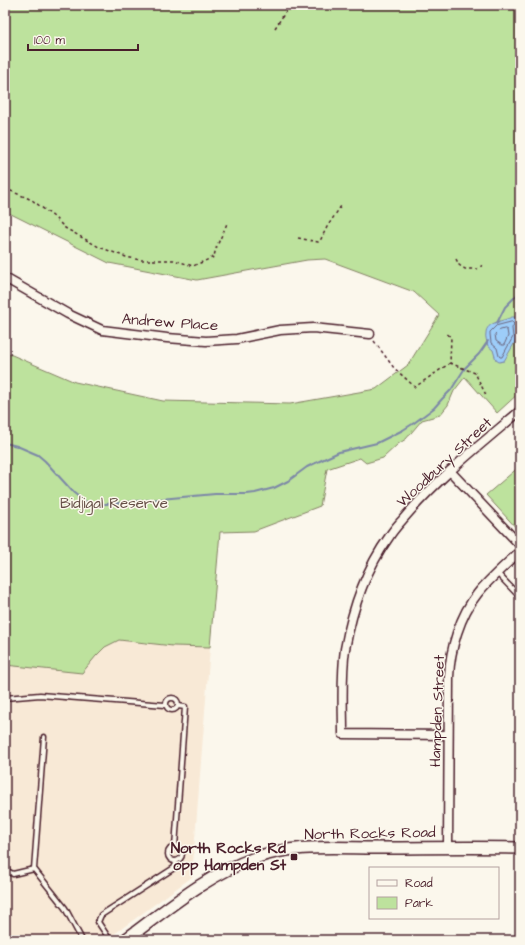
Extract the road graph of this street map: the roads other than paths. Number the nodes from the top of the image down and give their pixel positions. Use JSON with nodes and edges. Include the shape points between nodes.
{"nodes":[{"id":1,"x":5,"y":278,"type":"edge"},
{"id":2,"x":370,"y":334,"type":"road end"},
{"id":3,"x":520,"y":411,"type":"edge"},
{"id":4,"x":450,"y":471,"type":"junction"},
{"id":5,"x":520,"y":545,"type":"edge"},
{"id":6,"x":520,"y":551,"type":"edge"},
{"id":7,"x":497,"y":573,"type":"junction"},
{"id":8,"x":520,"y":597,"type":"edge"},
{"id":9,"x":5,"y":698,"type":"edge"},
{"id":10,"x":165,"y":705,"type":"junction"},
{"id":11,"x":178,"y":706,"type":"junction"},
{"id":12,"x":448,"y":735,"type":"junction"},
{"id":13,"x":44,"y":737,"type":"dead end"},
{"id":14,"x":175,"y":847,"type":"junction"},
{"id":15,"x":448,"y":847,"type":"junction"},
{"id":16,"x":520,"y":848,"type":"edge"},
{"id":17,"x":175,"y":861,"type":"junction"},
{"id":18,"x":34,"y":869,"type":"junction"},
{"id":19,"x":5,"y":870,"type":"edge"},
{"id":20,"x":82,"y":940,"type":"edge"},
{"id":21,"x":110,"y":940,"type":"edge"},
{"id":22,"x":125,"y":940,"type":"edge"}],
"edges":[{"from":1,"to":2,"type":"street","name":"Andrew Place","via":[[102,330],[206,341],[313,328]]},
{"from":3,"to":4,"type":"street","name":"Woodbury Street"},
{"from":4,"to":5,"type":"street"},
{"from":4,"to":12,"type":"street","name":"Woodbury Street","via":[[417,503],[389,536],[369,569],[351,619],[343,671],[343,734]]},
{"from":6,"to":7,"type":"street","name":"Hampden Street"},
{"from":7,"to":8,"type":"lane"},
{"from":7,"to":12,"type":"street","name":"Hampden Street","via":[[476,594],[457,633],[450,662]]},
{"from":9,"to":10,"type":"lane","via":[[40,695]]},
{"from":10,"to":11,"type":"lane","via":[[170,711]]},
{"from":10,"to":11,"type":"lane","via":[[171,698],[176,700]]},
{"from":11,"to":14,"type":"lane","via":[[185,707]]},
{"from":12,"to":15,"type":"street","name":"Hampden Street"},
{"from":13,"to":18,"type":"lane"},
{"from":14,"to":17,"type":"lane","via":[[169,850],[168,854],[170,859]]},
{"from":14,"to":17,"type":"lane","via":[[182,852],[181,858]]},
{"from":15,"to":16,"type":"main road","name":"North Rocks Road"},
{"from":15,"to":22,"type":"main road","name":"North Rocks Road","via":[[308,848],[256,857],[204,882]]},
{"from":17,"to":21,"type":"lane","via":[[174,868],[100,915],[98,922]]},
{"from":18,"to":19,"type":"lane","via":[[13,874]]},
{"from":18,"to":20,"type":"lane","via":[[65,908]]}]}
